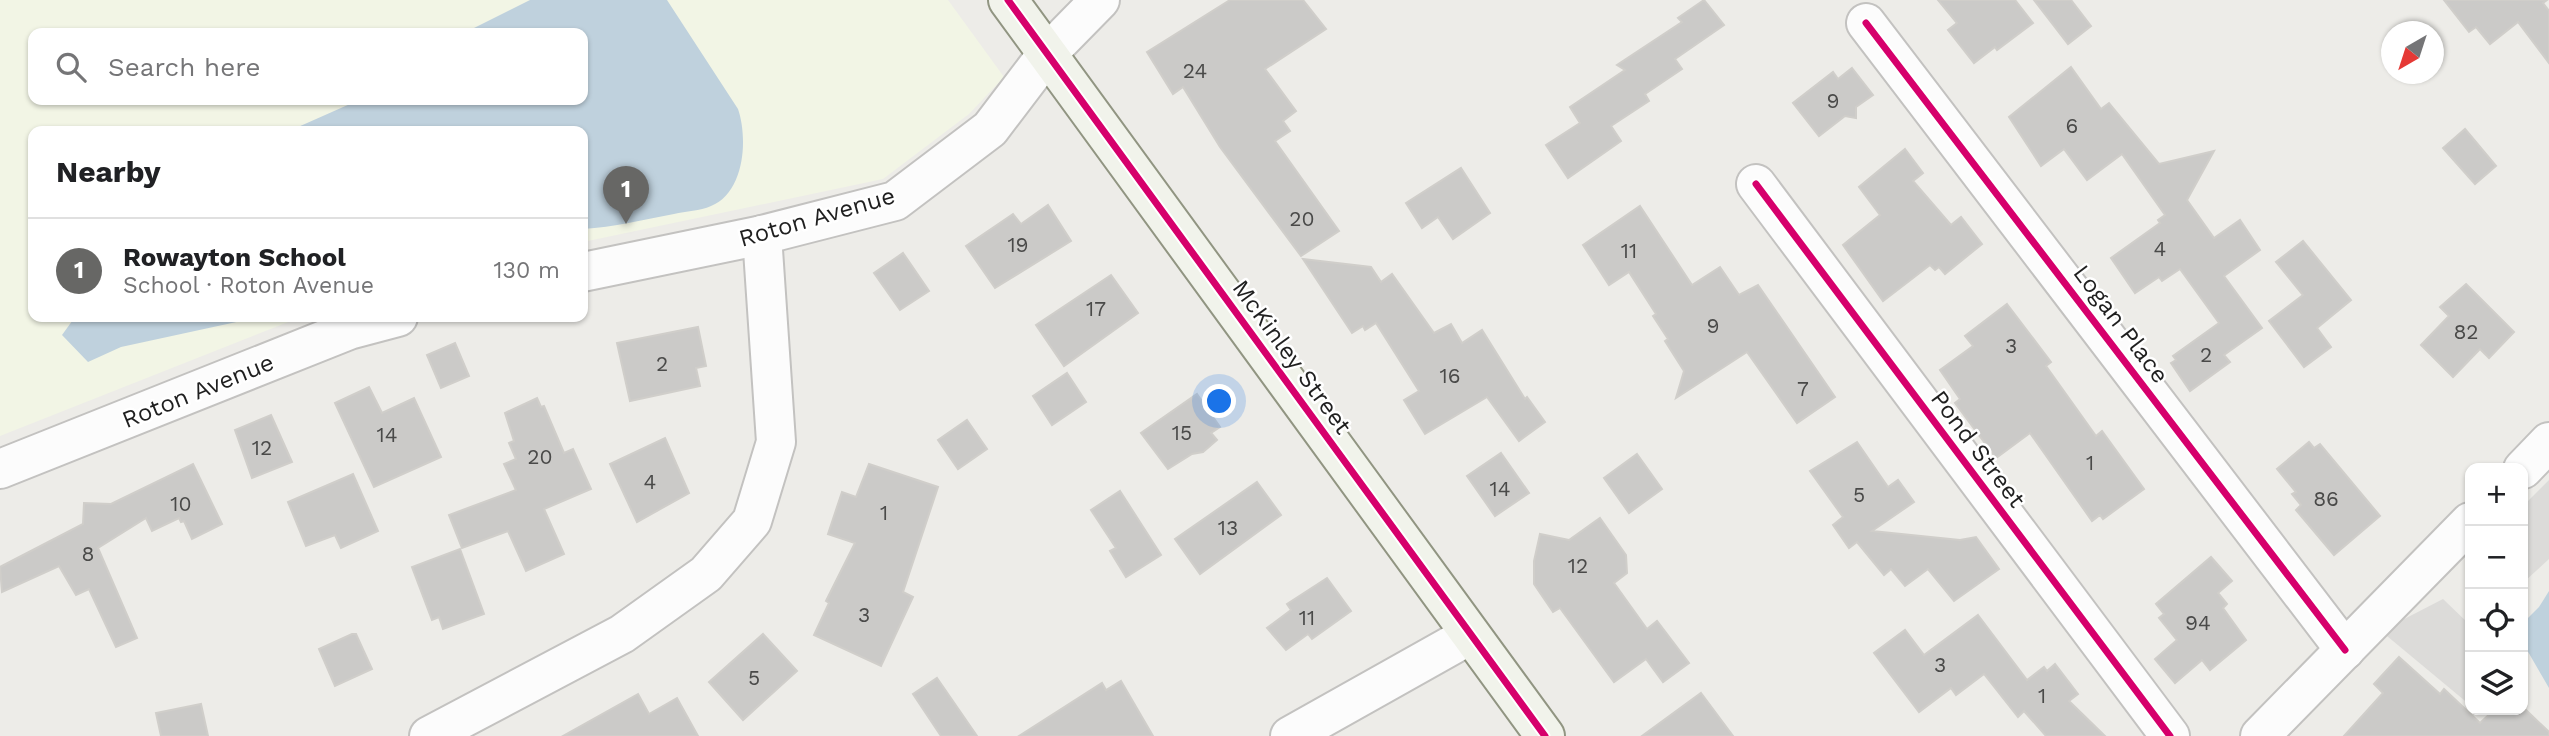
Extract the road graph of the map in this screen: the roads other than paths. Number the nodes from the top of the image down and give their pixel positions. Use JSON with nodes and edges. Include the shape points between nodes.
{"nodes":[{"id":1,"x":1008,"y":0,"type":"edge"},
{"id":2,"x":1100,"y":0,"type":"edge"},
{"id":3,"x":1866,"y":23,"type":"dead end"},
{"id":4,"x":1047,"y":54,"type":"junction"},
{"id":5,"x":1755,"y":184,"type":"dead end"},
{"id":6,"x":762,"y":236,"type":"junction"},
{"id":7,"x":588,"y":271,"type":"edge"},
{"id":8,"x":379,"y":322,"type":"edge"},
{"id":9,"x":2549,"y":442,"type":"edge"},
{"id":10,"x":2528,"y":464,"type":"edge"},
{"id":11,"x":0,"y":469,"type":"edge"},
{"id":12,"x":2466,"y":526,"type":"edge"},
{"id":13,"x":1471,"y":635,"type":"junction"},
{"id":14,"x":2345,"y":650,"type":"junction"},
{"id":15,"x":443,"y":733,"type":"edge"},
{"id":16,"x":1290,"y":736,"type":"edge"},
{"id":17,"x":1545,"y":736,"type":"edge"},
{"id":18,"x":2170,"y":736,"type":"edge"},
{"id":19,"x":2260,"y":736,"type":"edge"}],
"edges":[{"from":1,"to":4,"type":"main road","name":"McKinley Street"},
{"from":2,"to":4,"type":"street","name":"Roton Avenue"},
{"from":3,"to":14,"type":"street","name":"Logan Place"},
{"from":4,"to":6,"type":"street","name":"Roton Avenue","via":[[990,129],[895,201]]},
{"from":4,"to":13,"type":"main road","name":"McKinley Street"},
{"from":5,"to":18,"type":"street","name":"Pond Street"},
{"from":6,"to":7,"type":"street","name":"Roton Avenue"},
{"from":6,"to":15,"type":"street","via":[[776,442],[752,521],[706,574],[622,634]]},
{"from":8,"to":11,"type":"street","name":"Roton Avenue"},
{"from":9,"to":10,"type":"street"},
{"from":12,"to":14,"type":"street"},
{"from":13,"to":16,"type":"street"},
{"from":13,"to":17,"type":"main road","name":"McKinley Street"},
{"from":14,"to":19,"type":"street"}]}
